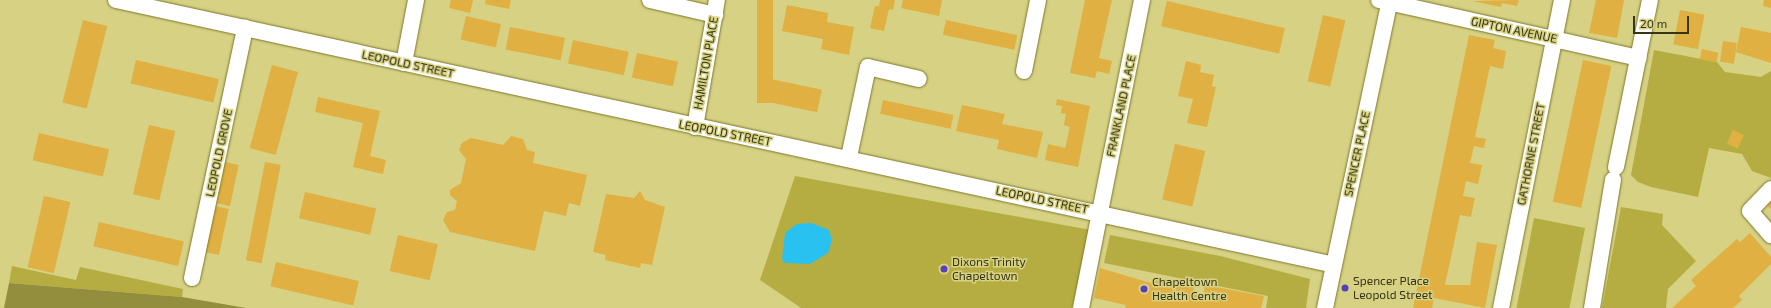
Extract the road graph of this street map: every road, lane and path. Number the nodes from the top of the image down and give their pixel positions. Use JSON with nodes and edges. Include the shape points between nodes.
{"nodes":[{"id":1,"x":116,"y":0,"type":"edge"},
{"id":2,"x":416,"y":0,"type":"edge"},
{"id":3,"x":650,"y":0,"type":"edge"},
{"id":4,"x":1038,"y":0,"type":"edge"},
{"id":5,"x":1142,"y":0,"type":"edge"},
{"id":6,"x":1562,"y":0,"type":"edge"},
{"id":7,"x":1650,"y":0,"type":"edge"},
{"id":8,"x":1386,"y":1,"type":"edge"},
{"id":9,"x":716,"y":7,"type":"edge"},
{"id":10,"x":246,"y":28,"type":"junction"},
{"id":11,"x":1554,"y":38,"type":"junction"},
{"id":12,"x":1639,"y":58,"type":"junction"},
{"id":13,"x":404,"y":63,"type":"junction"},
{"id":14,"x":1024,"y":71,"type":"dead end"},
{"id":15,"x":919,"y":79,"type":"dead end"},
{"id":16,"x":695,"y":127,"type":"junction"},
{"id":17,"x":848,"y":157,"type":"junction"},
{"id":18,"x":1771,"y":189,"type":"edge"},
{"id":19,"x":1099,"y":213,"type":"junction"},
{"id":20,"x":1771,"y":235,"type":"edge"},
{"id":21,"x":1334,"y":265,"type":"junction"},
{"id":22,"x":192,"y":278,"type":"dead end"},
{"id":23,"x":1081,"y":308,"type":"edge"},
{"id":24,"x":1325,"y":308,"type":"edge"},
{"id":25,"x":1501,"y":308,"type":"edge"},
{"id":26,"x":1592,"y":308,"type":"edge"}],
"edges":[{"from":1,"to":10,"type":"street","name":"LEOPOLD STREET"},
{"from":2,"to":13,"type":"street"},
{"from":3,"to":9,"type":"street"},
{"from":4,"to":14,"type":"street"},
{"from":5,"to":19,"type":"street","name":"FRANKLAND PLACE"},
{"from":6,"to":11,"type":"street","name":"GATHORNE STREET"},
{"from":7,"to":12,"type":"street"},
{"from":8,"to":11,"type":"street","name":"GIPTON AVENUE"},
{"from":8,"to":21,"type":"street","name":"SPENCER PLACE"},
{"from":9,"to":16,"type":"street","name":"HAMILTON PLACE"},
{"from":10,"to":13,"type":"street","name":"LEOPOLD STREET"},
{"from":10,"to":22,"type":"street","name":"LEOPOLD GROVE"},
{"from":11,"to":12,"type":"street","name":"GIPTON AVENUE"},
{"from":11,"to":25,"type":"street","name":"GATHORNE STREET"},
{"from":12,"to":26,"type":"street","via":[[1614,173]]},
{"from":13,"to":16,"type":"street","name":"LEOPOLD STREET"},
{"from":15,"to":17,"type":"street","via":[[868,67]]},
{"from":16,"to":17,"type":"street","name":"LEOPOLD STREET"},
{"from":17,"to":19,"type":"street","name":"LEOPOLD STREET"},
{"from":18,"to":20,"type":"street","via":[[1750,211]]},
{"from":19,"to":21,"type":"street","name":"LEOPOLD STREET"},
{"from":19,"to":23,"type":"street","name":"FRANKLAND PLACE"},
{"from":21,"to":24,"type":"street","name":"SPENCER PLACE"}]}
